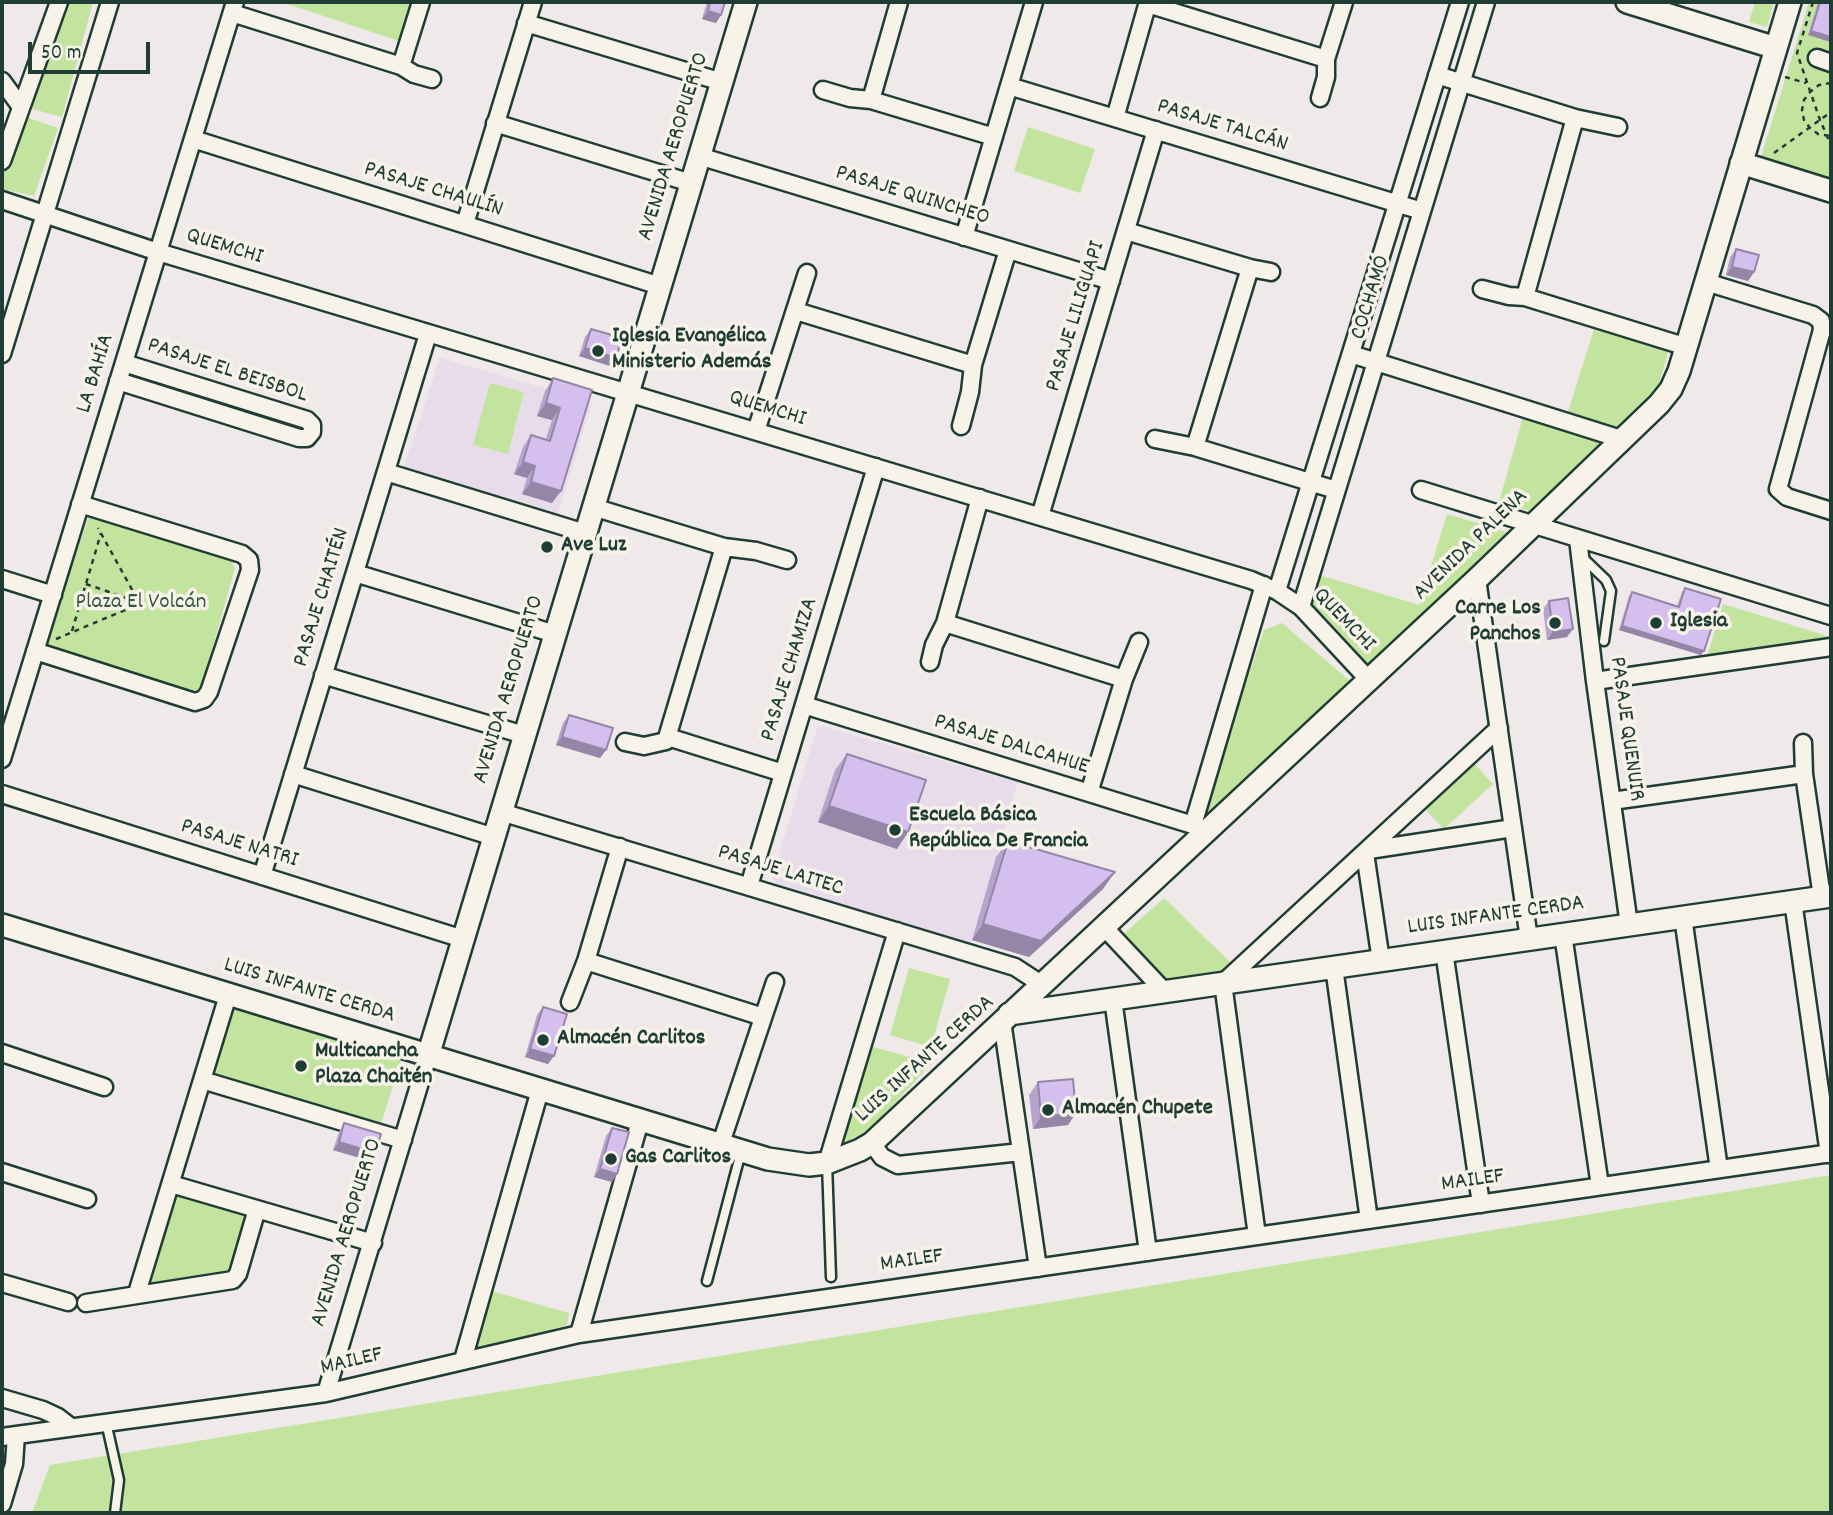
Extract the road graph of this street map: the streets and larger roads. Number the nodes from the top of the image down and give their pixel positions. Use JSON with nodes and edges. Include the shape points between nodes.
{"nodes":[{"id":1,"x":59,"y":2,"type":"edge"},
{"id":2,"x":110,"y":2,"type":"edge"},
{"id":3,"x":421,"y":2,"type":"edge"},
{"id":4,"x":533,"y":2,"type":"edge"},
{"id":5,"x":746,"y":2,"type":"edge"},
{"id":6,"x":899,"y":2,"type":"edge"},
{"id":7,"x":1034,"y":2,"type":"edge"},
{"id":8,"x":1344,"y":2,"type":"edge"},
{"id":9,"x":1460,"y":2,"type":"edge"},
{"id":10,"x":1486,"y":2,"type":"edge"},
{"id":11,"x":1627,"y":2,"type":"edge"},
{"id":12,"x":1790,"y":2,"type":"edge"},
{"id":13,"x":1148,"y":3,"type":"edge"},
{"id":14,"x":234,"y":7,"type":"edge"},
{"id":15,"x":526,"y":23,"type":"junction"},
{"id":16,"x":1776,"y":48,"type":"junction"},
{"id":17,"x":1326,"y":59,"type":"junction"},
{"id":18,"x":401,"y":66,"type":"junction"},
{"id":19,"x":1437,"y":75,"type":"junction"},
{"id":20,"x":432,"y":79,"type":"dead end"},
{"id":21,"x":2,"y":81,"type":"edge"},
{"id":22,"x":722,"y":82,"type":"junction"},
{"id":23,"x":1462,"y":83,"type":"junction"},
{"id":24,"x":1009,"y":86,"type":"junction"},
{"id":25,"x":824,"y":90,"type":"dead end"},
{"id":26,"x":1320,"y":98,"type":"dead end"},
{"id":27,"x":871,"y":100,"type":"junction"},
{"id":28,"x":20,"y":107,"type":"junction"},
{"id":29,"x":1115,"y":118,"type":"junction"},
{"id":30,"x":1575,"y":118,"type":"junction"},
{"id":31,"x":495,"y":123,"type":"junction"},
{"id":32,"x":1618,"y":127,"type":"dead end"},
{"id":33,"x":1156,"y":130,"type":"junction"},
{"id":34,"x":994,"y":137,"type":"junction"},
{"id":35,"x":193,"y":139,"type":"junction"},
{"id":36,"x":699,"y":156,"type":"junction"},
{"id":37,"x":2,"y":161,"type":"edge"},
{"id":38,"x":1748,"y":165,"type":"junction"},
{"id":39,"x":691,"y":183,"type":"junction"},
{"id":40,"x":1831,"y":191,"type":"edge"},
{"id":41,"x":2,"y":200,"type":"edge"},
{"id":42,"x":1398,"y":204,"type":"junction"},
{"id":43,"x":1422,"y":211,"type":"junction"},
{"id":44,"x":45,"y":215,"type":"junction"},
{"id":45,"x":465,"y":224,"type":"junction"},
{"id":46,"x":1126,"y":231,"type":"junction"},
{"id":47,"x":964,"y":237,"type":"junction"},
{"id":48,"x":1008,"y":250,"type":"junction"},
{"id":49,"x":158,"y":252,"type":"junction"},
{"id":50,"x":1250,"y":268,"type":"junction"},
{"id":51,"x":1271,"y":272,"type":"dead end"},
{"id":52,"x":807,"y":273,"type":"dead end"},
{"id":53,"x":1111,"y":281,"type":"junction"},
{"id":54,"x":1706,"y":282,"type":"junction"},
{"id":55,"x":660,"y":286,"type":"junction"},
{"id":56,"x":1482,"y":289,"type":"dead end"},
{"id":57,"x":1525,"y":297,"type":"junction"},
{"id":58,"x":796,"y":311,"type":"junction"},
{"id":59,"x":428,"y":334,"type":"junction"},
{"id":60,"x":1686,"y":347,"type":"junction"},
{"id":61,"x":2,"y":354,"type":"edge"},
{"id":62,"x":1352,"y":354,"type":"junction"},
{"id":63,"x":1376,"y":362,"type":"junction"},
{"id":64,"x":124,"y":363,"type":"junction"},
{"id":65,"x":973,"y":365,"type":"junction"},
{"id":66,"x":118,"y":381,"type":"junction"},
{"id":67,"x":627,"y":392,"type":"junction"},
{"id":68,"x":961,"y":426,"type":"dead end"},
{"id":69,"x":756,"y":431,"type":"junction"},
{"id":70,"x":1155,"y":439,"type":"dead end"},
{"id":71,"x":1625,"y":440,"type":"junction"},
{"id":72,"x":1195,"y":447,"type":"junction"},
{"id":73,"x":876,"y":467,"type":"junction"},
{"id":74,"x":386,"y":472,"type":"junction"},
{"id":75,"x":1312,"y":483,"type":"junction"},
{"id":76,"x":1336,"y":490,"type":"junction"},
{"id":77,"x":1421,"y":490,"type":"dead end"},
{"id":78,"x":981,"y":498,"type":"junction"},
{"id":79,"x":83,"y":505,"type":"junction"},
{"id":80,"x":593,"y":507,"type":"junction"},
{"id":81,"x":1831,"y":511,"type":"edge"},
{"id":82,"x":1040,"y":516,"type":"junction"},
{"id":83,"x":1531,"y":525,"type":"junction"},
{"id":84,"x":585,"y":533,"type":"junction"},
{"id":85,"x":724,"y":547,"type":"junction"},
{"id":86,"x":1579,"y":547,"type":"junction"},
{"id":87,"x":787,"y":560,"type":"dead end"},
{"id":88,"x":355,"y":573,"type":"junction"},
{"id":89,"x":2,"y":579,"type":"edge"},
{"id":90,"x":1477,"y":579,"type":"junction"},
{"id":91,"x":1270,"y":588,"type":"junction"},
{"id":92,"x":52,"y":594,"type":"junction"},
{"id":93,"x":1301,"y":607,"type":"junction"},
{"id":94,"x":1831,"y":616,"type":"edge"},
{"id":95,"x":945,"y":624,"type":"junction"},
{"id":96,"x":555,"y":634,"type":"junction"},
{"id":97,"x":1139,"y":642,"type":"dead end"},
{"id":98,"x":1831,"y":647,"type":"edge"},
{"id":99,"x":36,"y":649,"type":"junction"},
{"id":100,"x":930,"y":662,"type":"dead end"},
{"id":101,"x":323,"y":675,"type":"junction"},
{"id":102,"x":1124,"y":679,"type":"junction"},
{"id":103,"x":1368,"y":679,"type":"junction"},
{"id":104,"x":1595,"y":681,"type":"junction"},
{"id":105,"x":804,"y":705,"type":"junction"},
{"id":106,"x":1499,"y":728,"type":"junction"},
{"id":107,"x":524,"y":735,"type":"junction"},
{"id":108,"x":668,"y":737,"type":"junction"},
{"id":109,"x":625,"y":742,"type":"dead end"},
{"id":110,"x":1803,"y":743,"type":"dead end"},
{"id":111,"x":2,"y":759,"type":"edge"},
{"id":112,"x":783,"y":773,"type":"junction"},
{"id":113,"x":293,"y":774,"type":"junction"},
{"id":114,"x":1804,"y":774,"type":"junction"},
{"id":115,"x":1089,"y":793,"type":"junction"},
{"id":116,"x":2,"y":794,"type":"edge"},
{"id":117,"x":1612,"y":801,"type":"junction"},
{"id":118,"x":501,"y":811,"type":"junction"},
{"id":119,"x":1513,"y":828,"type":"junction"},
{"id":120,"x":1198,"y":830,"type":"junction"},
{"id":121,"x":494,"y":836,"type":"junction"},
{"id":122,"x":620,"y":847,"type":"junction"},
{"id":123,"x":1367,"y":852,"type":"junction"},
{"id":124,"x":261,"y":876,"type":"junction"},
{"id":125,"x":749,"y":886,"type":"junction"},
{"id":126,"x":1826,"y":896,"type":"edge"},
{"id":127,"x":1793,"y":901,"type":"junction"},
{"id":128,"x":1683,"y":917,"type":"junction"},
{"id":129,"x":2,"y":925,"type":"edge"},
{"id":130,"x":1629,"y":925,"type":"junction"},
{"id":131,"x":1103,"y":926,"type":"junction"},
{"id":132,"x":897,"y":931,"type":"junction"},
{"id":133,"x":1563,"y":934,"type":"junction"},
{"id":134,"x":463,"y":939,"type":"junction"},
{"id":135,"x":1529,"y":939,"type":"junction"},
{"id":136,"x":1444,"y":951,"type":"junction"},
{"id":137,"x":586,"y":961,"type":"junction"},
{"id":138,"x":1381,"y":961,"type":"junction"},
{"id":139,"x":1334,"y":967,"type":"junction"},
{"id":140,"x":775,"y":982,"type":"dead end"},
{"id":141,"x":1223,"y":983,"type":"junction"},
{"id":142,"x":1041,"y":984,"type":"junction"},
{"id":143,"x":1165,"y":992,"type":"junction"},
{"id":144,"x":228,"y":995,"type":"junction"},
{"id":145,"x":1113,"y":999,"type":"junction"},
{"id":146,"x":570,"y":1002,"type":"dead end"},
{"id":147,"x":763,"y":1017,"type":"junction"},
{"id":148,"x":1005,"y":1018,"type":"junction"},
{"id":149,"x":2,"y":1053,"type":"edge"},
{"id":150,"x":428,"y":1056,"type":"junction"},
{"id":151,"x":202,"y":1080,"type":"junction"},
{"id":152,"x":104,"y":1087,"type":"dead end"},
{"id":153,"x":540,"y":1090,"type":"junction"},
{"id":154,"x":640,"y":1121,"type":"junction"},
{"id":155,"x":403,"y":1140,"type":"junction"},
{"id":156,"x":872,"y":1143,"type":"junction"},
{"id":157,"x":731,"y":1149,"type":"junction"},
{"id":158,"x":1021,"y":1152,"type":"junction"},
{"id":159,"x":1830,"y":1153,"type":"edge"},
{"id":160,"x":827,"y":1163,"type":"junction"},
{"id":161,"x":1719,"y":1169,"type":"junction"},
{"id":162,"x":2,"y":1172,"type":"edge"},
{"id":163,"x":171,"y":1184,"type":"junction"},
{"id":164,"x":1600,"y":1186,"type":"junction"},
{"id":165,"x":87,"y":1199,"type":"dead end"},
{"id":166,"x":1481,"y":1204,"type":"junction"},
{"id":167,"x":257,"y":1209,"type":"junction"},
{"id":168,"x":1369,"y":1220,"type":"junction"},
{"id":169,"x":1257,"y":1237,"type":"junction"},
{"id":170,"x":373,"y":1243,"type":"junction"},
{"id":171,"x":1148,"y":1252,"type":"junction"},
{"id":172,"x":1038,"y":1268,"type":"junction"},
{"id":173,"x":2,"y":1283,"type":"edge"},
{"id":174,"x":137,"y":1293,"type":"junction"},
{"id":175,"x":68,"y":1302,"type":"dead end"},
{"id":176,"x":86,"y":1303,"type":"dead end"},
{"id":177,"x":579,"y":1334,"type":"junction"},
{"id":178,"x":463,"y":1360,"type":"junction"},
{"id":179,"x":326,"y":1393,"type":"junction"},
{"id":180,"x":2,"y":1398,"type":"edge"},
{"id":181,"x":71,"y":1427,"type":"junction"},
{"id":182,"x":9,"y":1436,"type":"edge"},
{"id":183,"x":2,"y":1504,"type":"edge"}],
"edges":[{"from":1,"to":28,"type":"street"},
{"from":2,"to":44,"type":"street"},
{"from":3,"to":18,"type":"street"},
{"from":4,"to":15,"type":"street"},
{"from":5,"to":22,"type":"street","name":"AVENIDA AEROPUERTO"},
{"from":6,"to":27,"type":"street"},
{"from":7,"to":24,"type":"street"},
{"from":8,"to":17,"type":"street"},
{"from":9,"to":19,"type":"street","name":"COCHAMÓ"},
{"from":10,"to":23,"type":"street","name":"COCHAMÓ"},
{"from":11,"to":16,"type":"street"},
{"from":12,"to":16,"type":"street","name":"AVENIDA PALENA"},
{"from":13,"to":17,"type":"street"},
{"from":13,"to":29,"type":"street"},
{"from":14,"to":18,"type":"street"},
{"from":14,"to":35,"type":"street","name":"LA BAHÍA"},
{"from":15,"to":22,"type":"street"},
{"from":15,"to":31,"type":"street"},
{"from":16,"to":38,"type":"street","name":"AVENIDA PALENA"},
{"from":17,"to":26,"type":"street"},
{"from":18,"to":20,"type":"street"},
{"from":19,"to":23,"type":"street"},
{"from":19,"to":42,"type":"street","name":"COCHAMÓ"},
{"from":21,"to":28,"type":"street"},
{"from":22,"to":36,"type":"street","name":"AVENIDA AEROPUERTO"},
{"from":23,"to":30,"type":"street"},
{"from":23,"to":43,"type":"street","name":"COCHAMÓ"},
{"from":24,"to":29,"type":"street","name":"PASAJE TALCÁN"},
{"from":24,"to":34,"type":"street"},
{"from":25,"to":27,"type":"street"},
{"from":27,"to":34,"type":"street"},
{"from":28,"to":37,"type":"street"},
{"from":29,"to":33,"type":"street","name":"PASAJE TALCÁN"},
{"from":30,"to":32,"type":"street"},
{"from":30,"to":57,"type":"street"},
{"from":31,"to":39,"type":"street"},
{"from":31,"to":45,"type":"street"},
{"from":33,"to":42,"type":"street","name":"PASAJE TALCÁN"},
{"from":33,"to":46,"type":"street","name":"PASAJE LILIGUAPI"},
{"from":34,"to":47,"type":"street"},
{"from":35,"to":45,"type":"street","name":"PASAJE CHAULÍN"},
{"from":35,"to":49,"type":"street","name":"LA BAHÍA"},
{"from":36,"to":39,"type":"street","name":"AVENIDA AEROPUERTO"},
{"from":36,"to":47,"type":"street","name":"PASAJE QUINCHEO"},
{"from":38,"to":40,"type":"street"},
{"from":38,"to":54,"type":"street","name":"AVENIDA PALENA"},
{"from":39,"to":55,"type":"street","name":"AVENIDA AEROPUERTO"},
{"from":41,"to":44,"type":"street","name":"QUEMCHI"},
{"from":42,"to":43,"type":"street","name":"PASAJE TALCÁN"},
{"from":42,"to":62,"type":"street","name":"COCHAMÓ"},
{"from":43,"to":63,"type":"street","name":"COCHAMÓ"},
{"from":44,"to":49,"type":"street","name":"QUEMCHI"},
{"from":44,"to":61,"type":"street"},
{"from":45,"to":55,"type":"street","name":"PASAJE CHAULÍN"},
{"from":46,"to":50,"type":"street"},
{"from":46,"to":53,"type":"street","name":"PASAJE LILIGUAPI"},
{"from":47,"to":48,"type":"street","name":"PASAJE QUINCHEO"},
{"from":48,"to":53,"type":"street","name":"PASAJE QUINCHEO"},
{"from":48,"to":65,"type":"street"},
{"from":49,"to":59,"type":"street","name":"QUEMCHI"},
{"from":49,"to":64,"type":"street","name":"LA BAHÍA"},
{"from":50,"to":51,"type":"street"},
{"from":50,"to":72,"type":"street"},
{"from":52,"to":58,"type":"street"},
{"from":53,"to":82,"type":"street","name":"PASAJE LILIGUAPI"},
{"from":54,"to":60,"type":"street","name":"AVENIDA PALENA"},
{"from":54,"to":81,"type":"street","via":[[1821,321],[1778,489],[1787,497]]},
{"from":55,"to":67,"type":"street","name":"AVENIDA AEROPUERTO"},
{"from":56,"to":57,"type":"street"},
{"from":57,"to":60,"type":"street"},
{"from":58,"to":65,"type":"street"},
{"from":58,"to":69,"type":"street"},
{"from":59,"to":67,"type":"street","name":"QUEMCHI"},
{"from":59,"to":74,"type":"street","name":"PASAJE CHAITÉN"},
{"from":60,"to":71,"type":"street","name":"AVENIDA PALENA","via":[[1671,389]]},
{"from":62,"to":63,"type":"street"},
{"from":62,"to":75,"type":"street","name":"COCHAMÓ"},
{"from":63,"to":71,"type":"street"},
{"from":63,"to":76,"type":"street","name":"COCHAMÓ"},
{"from":64,"to":66,"type":"street","name":"LA BAHÍA"},
{"from":64,"to":66,"type":"street","name":"PASAJE EL BEISBOL","via":[[307,420],[312,432],[299,438]]},
{"from":65,"to":68,"type":"street"},
{"from":66,"to":79,"type":"street","name":"LA BAHÍA"},
{"from":67,"to":69,"type":"street","name":"QUEMCHI"},
{"from":67,"to":80,"type":"street","name":"AVENIDA AEROPUERTO"},
{"from":69,"to":73,"type":"street","name":"QUEMCHI"},
{"from":70,"to":72,"type":"street"},
{"from":71,"to":83,"type":"street","name":"AVENIDA PALENA"},
{"from":72,"to":75,"type":"street"},
{"from":73,"to":78,"type":"street","name":"QUEMCHI"},
{"from":73,"to":105,"type":"street","name":"PASAJE CHAMIZA"},
{"from":74,"to":84,"type":"street"},
{"from":74,"to":88,"type":"street","name":"PASAJE CHAITÉN"},
{"from":75,"to":76,"type":"street"},
{"from":75,"to":91,"type":"street","name":"COCHAMÓ"},
{"from":76,"to":93,"type":"street","name":"COCHAMÓ"},
{"from":77,"to":83,"type":"street"},
{"from":78,"to":82,"type":"street","name":"QUEMCHI"},
{"from":78,"to":95,"type":"street"},
{"from":79,"to":92,"type":"street","name":"LA BAHÍA"},
{"from":79,"to":99,"type":"street","via":[[242,554],[250,570],[204,699],[195,702]]},
{"from":80,"to":84,"type":"street","name":"AVENIDA AEROPUERTO"},
{"from":80,"to":85,"type":"street"},
{"from":82,"to":91,"type":"street","name":"QUEMCHI"},
{"from":83,"to":86,"type":"street"},
{"from":83,"to":90,"type":"street","name":"AVENIDA PALENA"},
{"from":84,"to":96,"type":"street","name":"AVENIDA AEROPUERTO"},
{"from":85,"to":87,"type":"street"},
{"from":85,"to":108,"type":"street"},
{"from":86,"to":94,"type":"street"},
{"from":86,"to":104,"type":"street","name":"PASAJE QUENUIR"},
{"from":88,"to":96,"type":"street"},
{"from":88,"to":101,"type":"street","name":"PASAJE CHAITÉN"},
{"from":89,"to":92,"type":"street"},
{"from":90,"to":103,"type":"street","name":"AVENIDA PALENA"},
{"from":90,"to":106,"type":"street"},
{"from":91,"to":93,"type":"street","name":"QUEMCHI"},
{"from":91,"to":120,"type":"street","name":"COCHAMÓ"},
{"from":92,"to":99,"type":"street","name":"LA BAHÍA"},
{"from":93,"to":103,"type":"street","name":"QUEMCHI"},
{"from":95,"to":100,"type":"street"},
{"from":95,"to":102,"type":"street"},
{"from":96,"to":107,"type":"street","name":"AVENIDA AEROPUERTO"},
{"from":97,"to":102,"type":"street"},
{"from":98,"to":104,"type":"street"},
{"from":99,"to":111,"type":"street","name":"LA BAHÍA"},
{"from":101,"to":107,"type":"street"},
{"from":101,"to":113,"type":"street","name":"PASAJE CHAITÉN"},
{"from":102,"to":115,"type":"street"},
{"from":103,"to":120,"type":"street","name":"AVENIDA PALENA"},
{"from":104,"to":117,"type":"street","name":"PASAJE QUENUIR"},
{"from":105,"to":112,"type":"street","name":"PASAJE CHAMIZA"},
{"from":105,"to":115,"type":"street","name":"PASAJE DALCAHUE"},
{"from":106,"to":119,"type":"street"},
{"from":106,"to":123,"type":"street"},
{"from":107,"to":118,"type":"street","name":"AVENIDA AEROPUERTO"},
{"from":108,"to":109,"type":"street","via":[[663,743],[644,746]]},
{"from":108,"to":112,"type":"street"},
{"from":110,"to":114,"type":"street"},
{"from":112,"to":125,"type":"street","name":"PASAJE CHAMIZA"},
{"from":113,"to":121,"type":"street"},
{"from":113,"to":124,"type":"street","name":"PASAJE CHAITÉN"},
{"from":114,"to":117,"type":"street"},
{"from":114,"to":126,"type":"street"},
{"from":115,"to":120,"type":"street","name":"PASAJE DALCAHUE"},
{"from":116,"to":124,"type":"street","name":"PASAJE NATRI"},
{"from":117,"to":130,"type":"street","name":"PASAJE QUENUIR"},
{"from":118,"to":121,"type":"street","name":"AVENIDA AEROPUERTO"},
{"from":118,"to":122,"type":"street","name":"PASAJE LAITEC"},
{"from":119,"to":123,"type":"street"},
{"from":119,"to":135,"type":"street"},
{"from":120,"to":131,"type":"street","name":"AVENIDA PALENA"},
{"from":121,"to":134,"type":"street","name":"AVENIDA AEROPUERTO"},
{"from":122,"to":125,"type":"street","name":"PASAJE LAITEC"},
{"from":122,"to":137,"type":"street"},
{"from":123,"to":138,"type":"street"},
{"from":123,"to":141,"type":"street"},
{"from":124,"to":134,"type":"street","name":"PASAJE NATRI"},
{"from":125,"to":132,"type":"street","name":"PASAJE LAITEC"},
{"from":126,"to":127,"type":"street","name":"LUIS INFANTE CERDA"},
{"from":127,"to":128,"type":"street","name":"LUIS INFANTE CERDA"},
{"from":127,"to":159,"type":"street"},
{"from":128,"to":130,"type":"street","name":"LUIS INFANTE CERDA"},
{"from":128,"to":161,"type":"street"},
{"from":129,"to":144,"type":"street","name":"LUIS INFANTE CERDA"},
{"from":130,"to":133,"type":"street","name":"LUIS INFANTE CERDA"},
{"from":131,"to":142,"type":"street","name":"AVENIDA PALENA"},
{"from":131,"to":143,"type":"street"},
{"from":132,"to":142,"type":"street","name":"PASAJE LAITEC","via":[[1015,967]]},
{"from":132,"to":160,"type":"street"},
{"from":133,"to":135,"type":"street","name":"LUIS INFANTE CERDA"},
{"from":133,"to":164,"type":"street"},
{"from":134,"to":150,"type":"street","name":"AVENIDA AEROPUERTO"},
{"from":135,"to":136,"type":"street","name":"LUIS INFANTE CERDA"},
{"from":136,"to":138,"type":"street","name":"LUIS INFANTE CERDA"},
{"from":136,"to":166,"type":"street"},
{"from":137,"to":146,"type":"street"},
{"from":137,"to":147,"type":"street"},
{"from":138,"to":139,"type":"street","name":"LUIS INFANTE CERDA"},
{"from":139,"to":141,"type":"street","name":"LUIS INFANTE CERDA"},
{"from":139,"to":168,"type":"street"},
{"from":140,"to":147,"type":"street"},
{"from":141,"to":143,"type":"street","name":"LUIS INFANTE CERDA"},
{"from":141,"to":169,"type":"street"},
{"from":142,"to":148,"type":"street","name":"AVENIDA PALENA"},
{"from":143,"to":145,"type":"street","name":"LUIS INFANTE CERDA"},
{"from":144,"to":150,"type":"street","name":"LUIS INFANTE CERDA"},
{"from":144,"to":151,"type":"street"},
{"from":145,"to":148,"type":"street","name":"LUIS INFANTE CERDA"},
{"from":145,"to":171,"type":"street"},
{"from":147,"to":157,"type":"street"},
{"from":148,"to":156,"type":"street","name":"LUIS INFANTE CERDA"},
{"from":148,"to":158,"type":"street"},
{"from":149,"to":152,"type":"street"},
{"from":150,"to":153,"type":"street","name":"LUIS INFANTE CERDA"},
{"from":150,"to":155,"type":"street","name":"AVENIDA AEROPUERTO"},
{"from":151,"to":155,"type":"street"},
{"from":151,"to":163,"type":"street"},
{"from":153,"to":154,"type":"street","name":"LUIS INFANTE CERDA"},
{"from":153,"to":178,"type":"street"},
{"from":154,"to":157,"type":"street","name":"LUIS INFANTE CERDA"},
{"from":154,"to":177,"type":"street"},
{"from":155,"to":170,"type":"street","name":"AVENIDA AEROPUERTO"},
{"from":156,"to":158,"type":"street","via":[[882,1157],[898,1165]]},
{"from":156,"to":160,"type":"street","name":"LUIS INFANTE CERDA"},
{"from":157,"to":160,"type":"street","name":"LUIS INFANTE CERDA","via":[[768,1160]]},
{"from":158,"to":172,"type":"street"},
{"from":159,"to":161,"type":"street","name":"MAILEF"},
{"from":161,"to":164,"type":"street","name":"MAILEF"},
{"from":162,"to":165,"type":"street"},
{"from":163,"to":167,"type":"street"},
{"from":163,"to":174,"type":"street"},
{"from":164,"to":166,"type":"street","name":"MAILEF"},
{"from":166,"to":168,"type":"street","name":"MAILEF"},
{"from":167,"to":170,"type":"street"},
{"from":167,"to":174,"type":"street","via":[[233,1280]]},
{"from":168,"to":169,"type":"street","name":"MAILEF"},
{"from":169,"to":171,"type":"street","name":"MAILEF"},
{"from":170,"to":179,"type":"street","name":"AVENIDA AEROPUERTO"},
{"from":171,"to":172,"type":"street","name":"MAILEF"},
{"from":172,"to":177,"type":"street","name":"MAILEF"},
{"from":173,"to":175,"type":"street"},
{"from":174,"to":176,"type":"street"},
{"from":177,"to":178,"type":"street","name":"MAILEF"},
{"from":178,"to":179,"type":"street","name":"MAILEF"},
{"from":179,"to":181,"type":"street","name":"MAILEF"},
{"from":180,"to":181,"type":"street","via":[[43,1410]]},
{"from":181,"to":182,"type":"street","name":"MAILEF"},
{"from":182,"to":183,"type":"street","via":[[14,1464]]}]}
